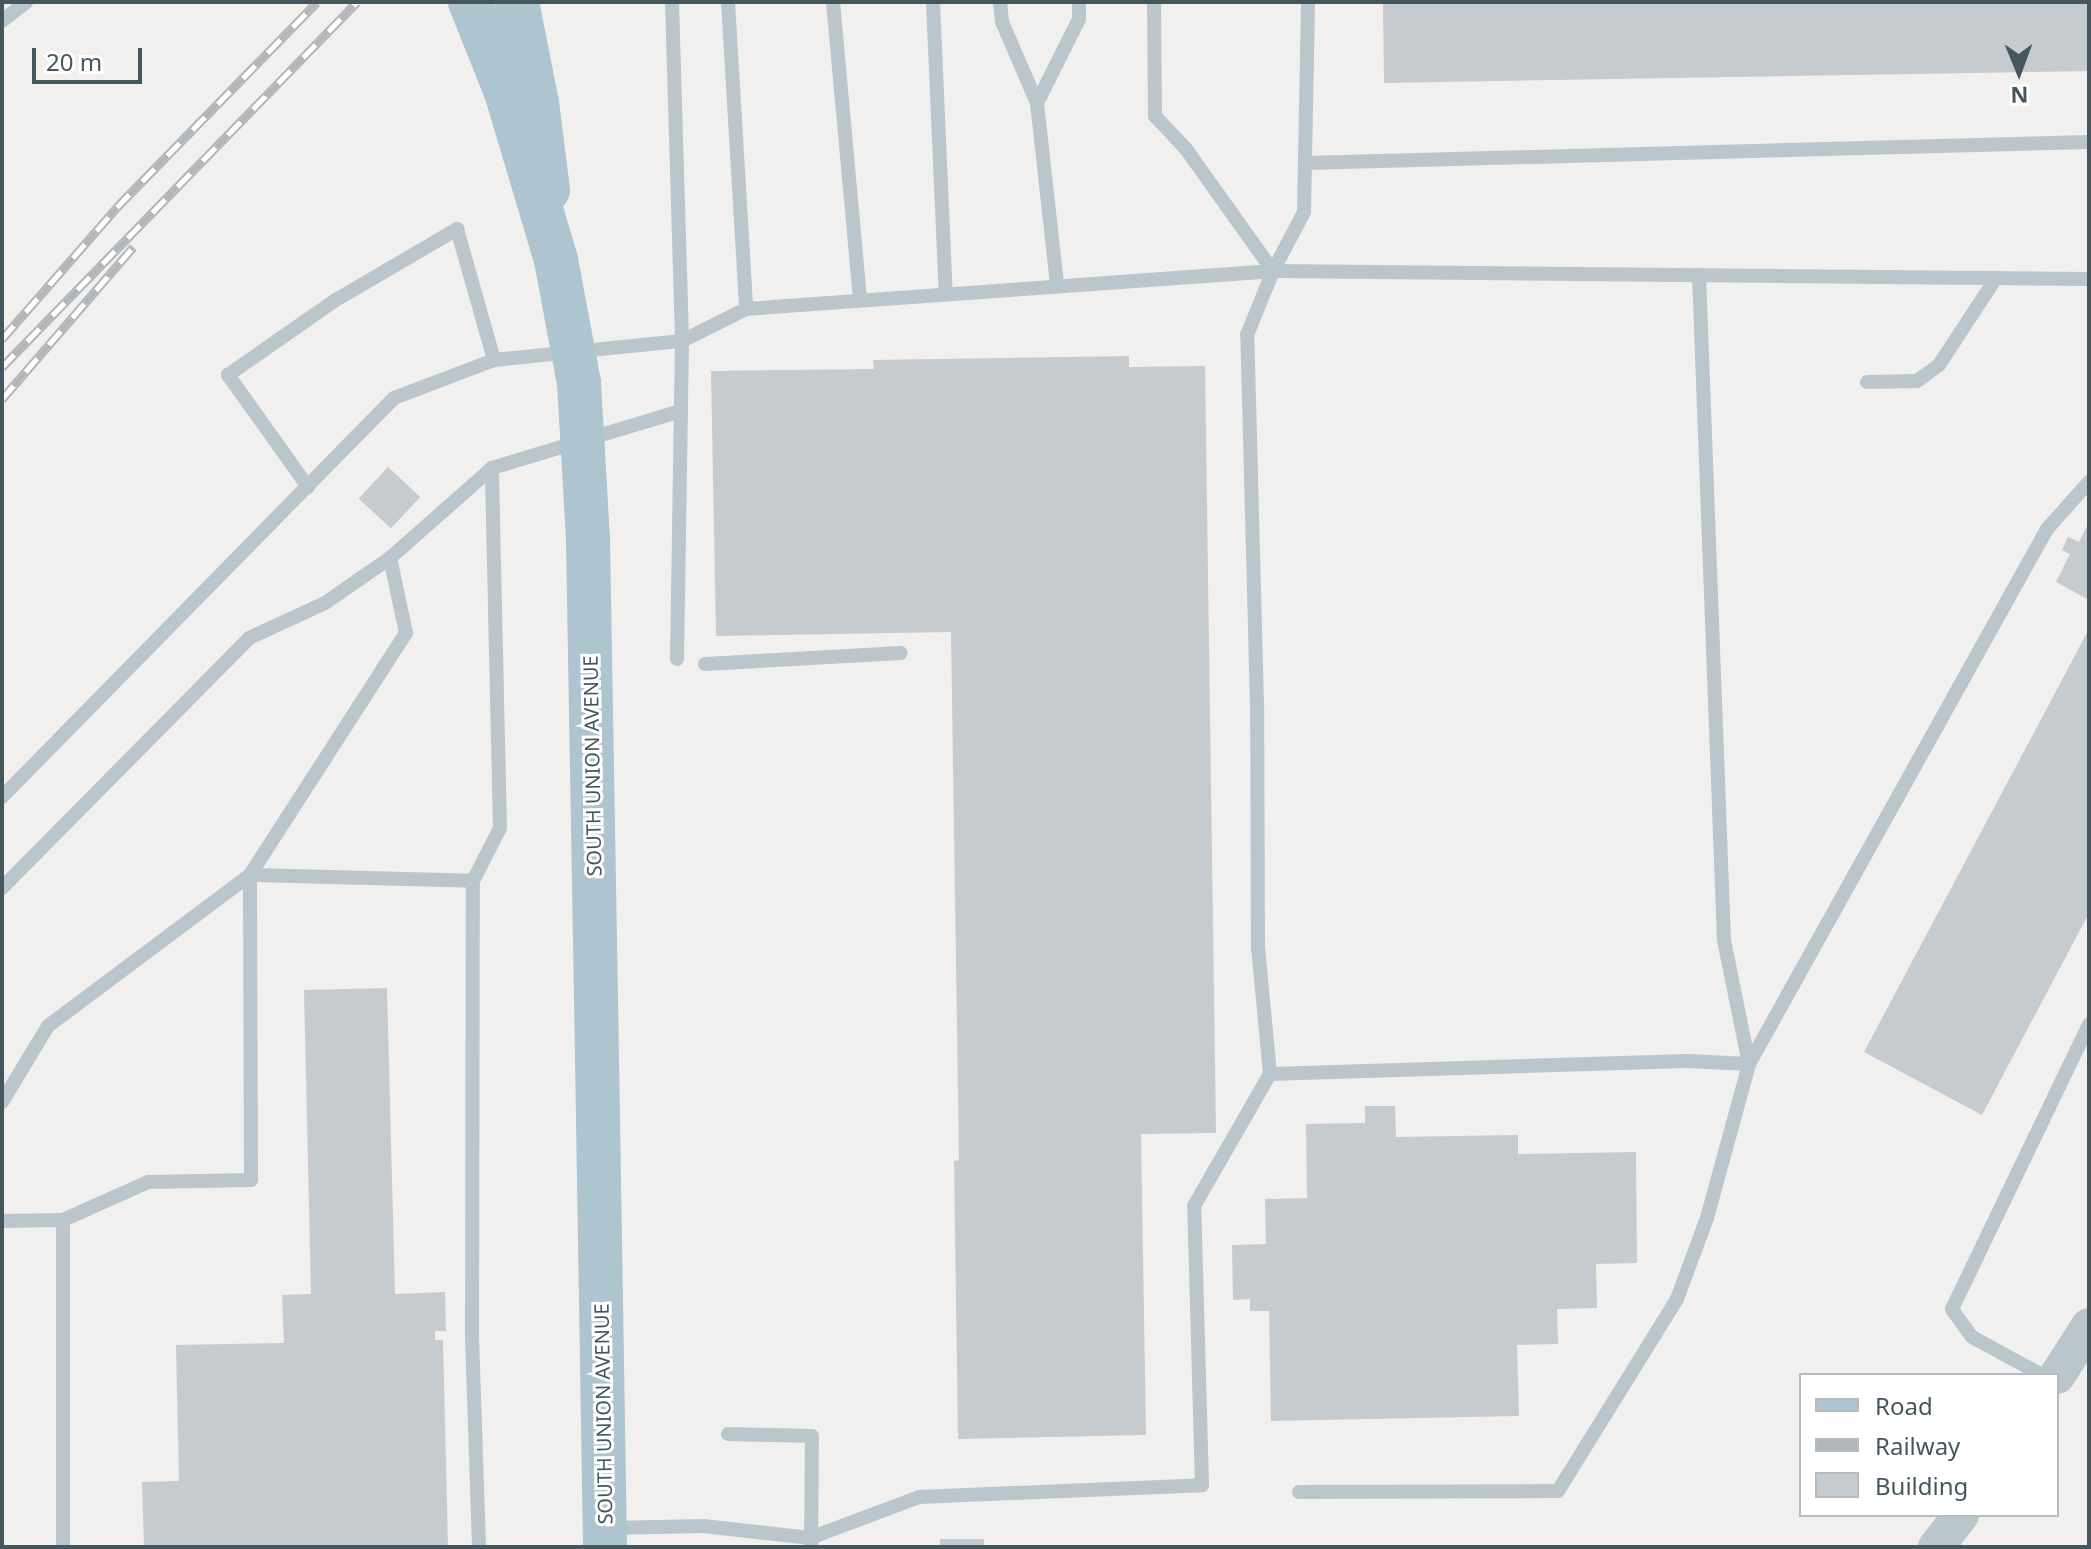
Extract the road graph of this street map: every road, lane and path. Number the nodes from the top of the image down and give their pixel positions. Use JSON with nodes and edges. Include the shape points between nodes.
{"nodes":[{"id":1,"x":26,"y":2,"type":"edge"},
{"id":2,"x":470,"y":2,"type":"edge"},
{"id":3,"x":517,"y":2,"type":"edge"},
{"id":4,"x":672,"y":2,"type":"edge"},
{"id":5,"x":728,"y":2,"type":"edge"},
{"id":6,"x":833,"y":2,"type":"edge"},
{"id":7,"x":933,"y":2,"type":"edge"},
{"id":8,"x":1000,"y":2,"type":"edge"},
{"id":9,"x":1079,"y":2,"type":"edge"},
{"id":10,"x":1154,"y":2,"type":"edge"},
{"id":11,"x":1308,"y":2,"type":"edge"},
{"id":12,"x":2,"y":21,"type":"edge"},
{"id":13,"x":1037,"y":103,"type":"junction"},
{"id":14,"x":2089,"y":142,"type":"edge"},
{"id":15,"x":1307,"y":163,"type":"junction"},
{"id":16,"x":556,"y":260,"type":"junction"},
{"id":17,"x":1273,"y":271,"type":"junction"},
{"id":18,"x":1699,"y":275,"type":"junction"},
{"id":19,"x":1996,"y":278,"type":"junction"},
{"id":20,"x":2089,"y":279,"type":"edge"},
{"id":21,"x":1057,"y":285,"type":"junction"},
{"id":22,"x":946,"y":294,"type":"junction"},
{"id":23,"x":860,"y":300,"type":"junction"},
{"id":24,"x":746,"y":309,"type":"junction"},
{"id":25,"x":682,"y":341,"type":"junction"},
{"id":26,"x":494,"y":360,"type":"junction"},
{"id":27,"x":1867,"y":382,"type":"dead end"},
{"id":28,"x":681,"y":411,"type":"junction"},
{"id":29,"x":492,"y":468,"type":"junction"},
{"id":30,"x":2089,"y":482,"type":"edge"},
{"id":31,"x":308,"y":487,"type":"junction"},
{"id":32,"x":390,"y":558,"type":"junction"},
{"id":33,"x":901,"y":653,"type":"dead end"},
{"id":34,"x":677,"y":659,"type":"dead end"},
{"id":35,"x":705,"y":664,"type":"dead end"},
{"id":36,"x":2,"y":797,"type":"edge"},
{"id":37,"x":250,"y":875,"type":"junction"},
{"id":38,"x":473,"y":881,"type":"junction"},
{"id":39,"x":2,"y":888,"type":"edge"},
{"id":40,"x":2089,"y":1024,"type":"edge"},
{"id":41,"x":1749,"y":1064,"type":"junction"},
{"id":42,"x":1270,"y":1074,"type":"junction"},
{"id":43,"x":2,"y":1102,"type":"edge"},
{"id":44,"x":63,"y":1220,"type":"junction"},
{"id":45,"x":2,"y":1221,"type":"edge"},
{"id":46,"x":2089,"y":1326,"type":"edge"},
{"id":47,"x":2038,"y":1373,"type":"edge"},
{"id":48,"x":2059,"y":1373,"type":"edge"},
{"id":49,"x":728,"y":1434,"type":"dead end"},
{"id":50,"x":1299,"y":1492,"type":"dead end"},
{"id":51,"x":1959,"y":1517,"type":"edge"},
{"id":52,"x":604,"y":1538,"type":"edge"},
{"id":53,"x":810,"y":1543,"type":"edge"},
{"id":54,"x":63,"y":1547,"type":"edge"},
{"id":55,"x":479,"y":1547,"type":"edge"},
{"id":56,"x":1936,"y":1547,"type":"edge"}],
"edges":[{"from":1,"to":12,"type":"lane"},
{"from":2,"to":16,"type":"main road","name":"SOUTH UNION AVENUE","bridge":true,"via":[[506,92]]},
{"from":3,"to":16,"type":"main road","bridge":true,"via":[[537,103]]},
{"from":4,"to":25,"type":"lane"},
{"from":5,"to":24,"type":"lane"},
{"from":6,"to":23,"type":"lane"},
{"from":7,"to":22,"type":"lane"},
{"from":8,"to":13,"type":"lane","via":[[1002,22]]},
{"from":9,"to":13,"type":"lane","via":[[1079,19]]},
{"from":10,"to":17,"type":"lane","via":[[1155,116],[1186,149]]},
{"from":11,"to":15,"type":"lane"},
{"from":13,"to":21,"type":"lane"},
{"from":14,"to":15,"type":"lane"},
{"from":15,"to":17,"type":"lane","via":[[1304,212]]},
{"from":16,"to":52,"type":"main road","name":"SOUTH UNION AVENUE","bridge":true,"via":[[579,383],[588,540]]},
{"from":17,"to":18,"type":"lane"},
{"from":17,"to":21,"type":"lane"},
{"from":17,"to":42,"type":"lane","via":[[1247,335],[1258,948]]},
{"from":18,"to":19,"type":"lane"},
{"from":18,"to":41,"type":"lane","via":[[1724,940]]},
{"from":19,"to":20,"type":"lane"},
{"from":19,"to":27,"type":"lane","via":[[1939,365],[1917,381]]},
{"from":21,"to":22,"type":"lane"},
{"from":22,"to":23,"type":"lane"},
{"from":23,"to":24,"type":"lane"},
{"from":24,"to":25,"type":"lane"},
{"from":25,"to":26,"type":"lane"},
{"from":25,"to":28,"type":"lane"},
{"from":26,"to":31,"type":"lane","via":[[394,398]]},
{"from":26,"to":31,"type":"lane","via":[[457,229],[334,301],[228,375]]},
{"from":28,"to":29,"type":"lane"},
{"from":28,"to":34,"type":"lane"},
{"from":29,"to":32,"type":"lane"},
{"from":29,"to":38,"type":"lane","via":[[500,828]]},
{"from":30,"to":41,"type":"lane","via":[[2047,529]]},
{"from":31,"to":36,"type":"lane"},
{"from":32,"to":37,"type":"lane","via":[[406,633]]},
{"from":32,"to":39,"type":"lane","via":[[325,603],[249,638]]},
{"from":33,"to":35,"type":"lane"},
{"from":37,"to":38,"type":"lane"},
{"from":37,"to":43,"type":"lane","via":[[48,1026]]},
{"from":37,"to":44,"type":"lane","via":[[251,1180],[148,1182]]},
{"from":38,"to":55,"type":"lane","via":[[472,1339]]},
{"from":40,"to":47,"type":"lane","via":[[1952,1309],[1972,1337]]},
{"from":41,"to":42,"type":"lane","via":[[1687,1061]]},
{"from":41,"to":50,"type":"lane","via":[[1707,1218],[1677,1299],[1558,1491]]},
{"from":42,"to":53,"type":"lane","via":[[1194,1206],[1202,1485],[919,1497]]},
{"from":44,"to":45,"type":"lane"},
{"from":44,"to":54,"type":"lane"},
{"from":46,"to":48,"type":"street"},
{"from":49,"to":53,"type":"lane","via":[[812,1436]]},
{"from":51,"to":56,"type":"street"},
{"from":52,"to":53,"type":"lane","via":[[703,1526]]}]}
